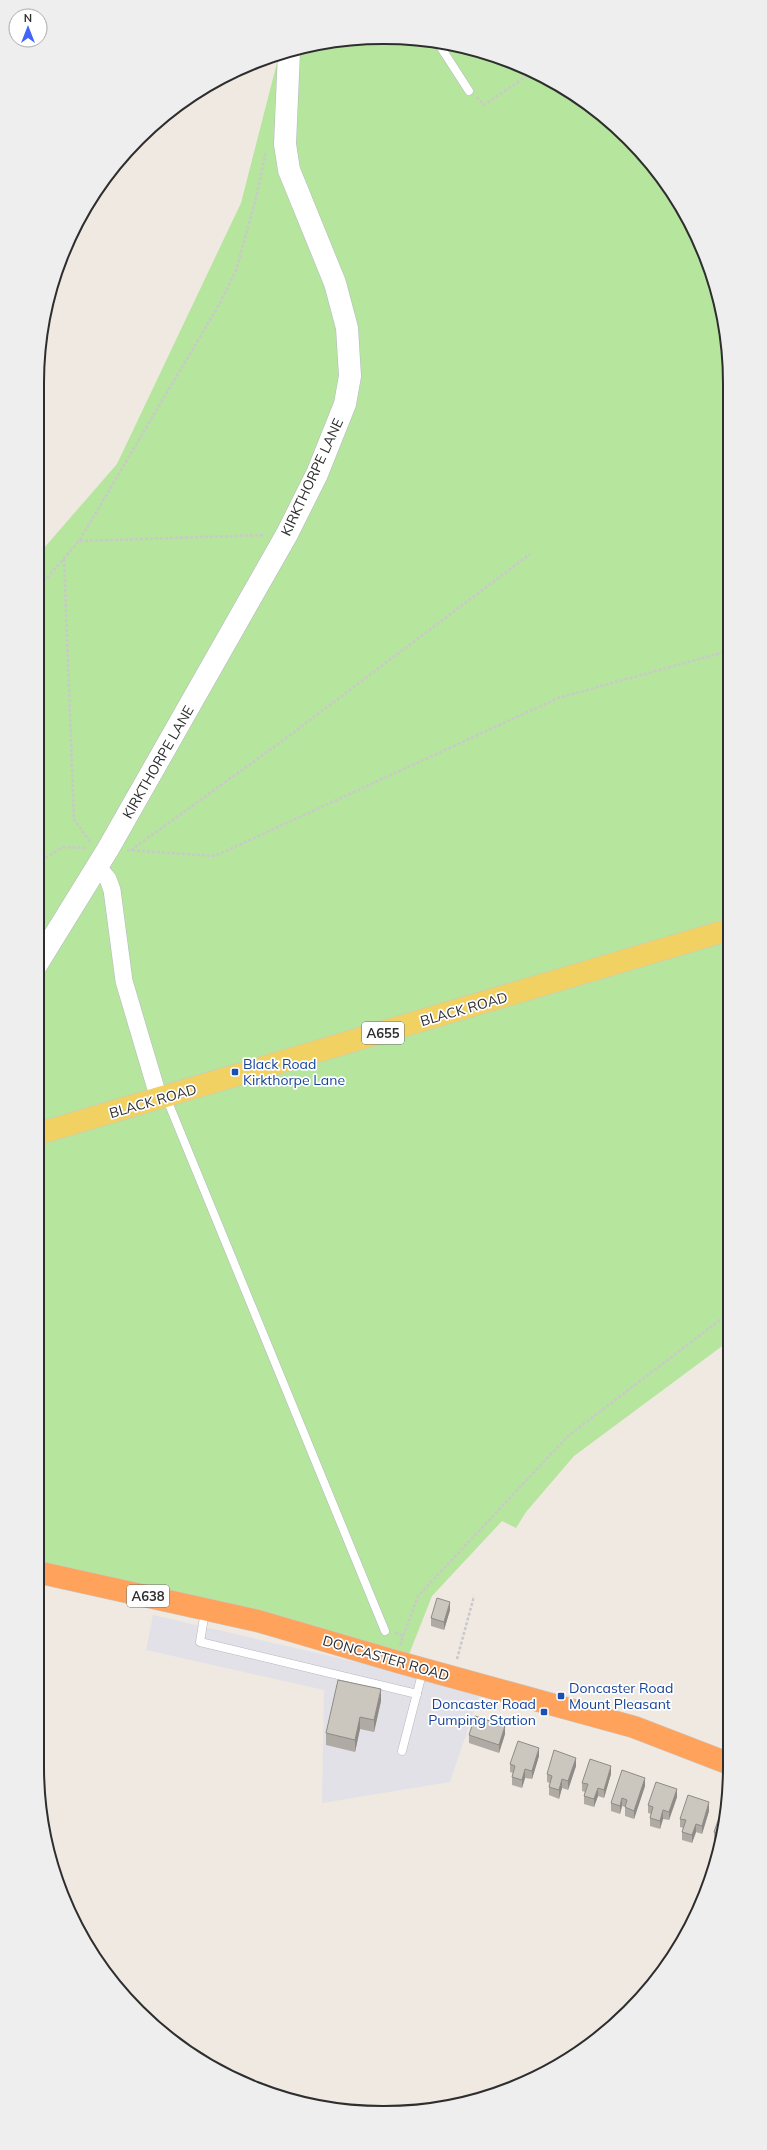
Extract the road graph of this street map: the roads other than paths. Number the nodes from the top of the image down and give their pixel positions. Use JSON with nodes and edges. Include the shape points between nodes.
{"nodes":[{"id":1,"x":442,"y":50,"type":"edge"},
{"id":2,"x":289,"y":58,"type":"edge"},
{"id":3,"x":469,"y":91,"type":"dead end"},
{"id":4,"x":103,"y":858,"type":"junction"},
{"id":5,"x":723,"y":931,"type":"edge"},
{"id":6,"x":44,"y":953,"type":"edge"},
{"id":7,"x":163,"y":1098,"type":"junction"},
{"id":8,"x":44,"y":1132,"type":"edge"},
{"id":9,"x":44,"y":1574,"type":"edge"},
{"id":10,"x":205,"y":1608,"type":"junction"},
{"id":11,"x":385,"y":1631,"type":"dead end"},
{"id":12,"x":423,"y":1669,"type":"junction"},
{"id":13,"x":417,"y":1694,"type":"junction"},
{"id":14,"x":402,"y":1751,"type":"dead end"},
{"id":15,"x":723,"y":1761,"type":"edge"}],
"edges":[{"from":1,"to":3,"type":"lane"},
{"from":2,"to":4,"type":"street","name":"KIRKTHORPE LANE","via":[[285,144],[289,170],[335,283],[347,328],[350,376],[345,404],[317,474],[287,534]]},
{"from":4,"to":6,"type":"street","name":"KIRKTHORPE LANE"},
{"from":4,"to":7,"type":"street","via":[[112,890],[124,982]]},
{"from":5,"to":7,"type":"main road","name":"BLACK ROAD","number":"A655"},
{"from":7,"to":8,"type":"main road","name":"BLACK ROAD","number":"A655"},
{"from":7,"to":11,"type":"lane"},
{"from":9,"to":10,"type":"highway","name":"DONCASTER ROAD","number":"A638"},
{"from":10,"to":12,"type":"highway","name":"DONCASTER ROAD","number":"A638"},
{"from":10,"to":13,"type":"lane","via":[[200,1642]]},
{"from":12,"to":13,"type":"lane"},
{"from":12,"to":15,"type":"highway","name":"DONCASTER ROAD","number":"A638","via":[[634,1726]]},
{"from":13,"to":14,"type":"lane"}]}
